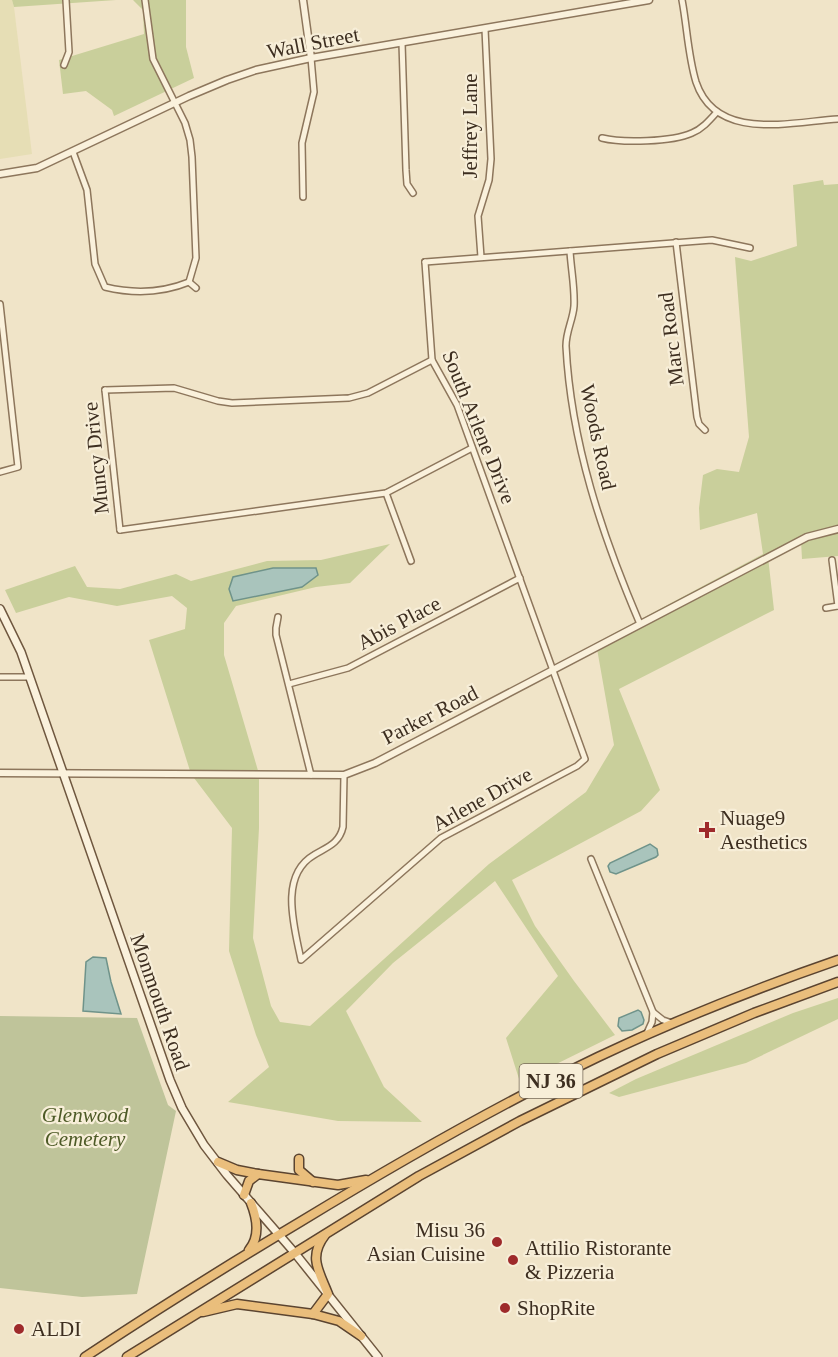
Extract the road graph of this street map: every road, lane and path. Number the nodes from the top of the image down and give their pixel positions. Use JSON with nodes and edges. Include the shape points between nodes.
{"nodes":[{"id":1,"x":66,"y":0,"type":"edge"},
{"id":2,"x":145,"y":0,"type":"edge"},
{"id":3,"x":303,"y":0,"type":"edge"},
{"id":4,"x":649,"y":0,"type":"edge"},
{"id":5,"x":682,"y":0,"type":"edge"},
{"id":6,"x":640,"y":1,"type":"edge"},
{"id":7,"x":485,"y":29,"type":"junction"},
{"id":8,"x":402,"y":43,"type":"junction"},
{"id":9,"x":311,"y":58,"type":"junction"},
{"id":10,"x":64,"y":65,"type":"dead end"},
{"id":11,"x":175,"y":103,"type":"junction"},
{"id":12,"x":717,"y":112,"type":"junction"},
{"id":13,"x":838,"y":119,"type":"edge"},
{"id":14,"x":602,"y":138,"type":"dead end"},
{"id":15,"x":73,"y":152,"type":"junction"},
{"id":16,"x":0,"y":174,"type":"edge"},
{"id":17,"x":413,"y":193,"type":"dead end"},
{"id":18,"x":303,"y":197,"type":"dead end"},
{"id":19,"x":676,"y":242,"type":"junction"},
{"id":20,"x":750,"y":248,"type":"dead end"},
{"id":21,"x":570,"y":251,"type":"junction"},
{"id":22,"x":418,"y":256,"type":"dead end"},
{"id":23,"x":481,"y":257,"type":"junction"},
{"id":24,"x":425,"y":262,"type":"junction"},
{"id":25,"x":189,"y":282,"type":"junction"},
{"id":26,"x":105,"y":287,"type":"junction"},
{"id":27,"x":196,"y":288,"type":"dead end"},
{"id":28,"x":99,"y":292,"type":"dead end"},
{"id":29,"x":0,"y":304,"type":"edge"},
{"id":30,"x":432,"y":360,"type":"junction"},
{"id":31,"x":99,"y":386,"type":"dead end"},
{"id":32,"x":105,"y":390,"type":"junction"},
{"id":33,"x":705,"y":430,"type":"dead end"},
{"id":34,"x":472,"y":448,"type":"junction"},
{"id":35,"x":0,"y":472,"type":"edge"},
{"id":36,"x":386,"y":493,"type":"junction"},
{"id":37,"x":838,"y":529,"type":"edge"},
{"id":38,"x":120,"y":530,"type":"junction"},
{"id":39,"x":115,"y":536,"type":"dead end"},
{"id":40,"x":832,"y":560,"type":"dead end"},
{"id":41,"x":411,"y":561,"type":"dead end"},
{"id":42,"x":520,"y":578,"type":"junction"},
{"id":43,"x":838,"y":606,"type":"edge"},
{"id":44,"x":826,"y":608,"type":"dead end"},
{"id":45,"x":0,"y":609,"type":"edge"},
{"id":46,"x":278,"y":617,"type":"dead end"},
{"id":47,"x":640,"y":624,"type":"junction"},
{"id":48,"x":553,"y":670,"type":"junction"},
{"id":49,"x":0,"y":677,"type":"edge"},
{"id":50,"x":30,"y":677,"type":"junction"},
{"id":51,"x":289,"y":684,"type":"junction"},
{"id":52,"x":0,"y":773,"type":"edge"},
{"id":53,"x":63,"y":773,"type":"junction"},
{"id":54,"x":311,"y":775,"type":"junction"},
{"id":55,"x":344,"y":775,"type":"junction"},
{"id":56,"x":591,"y":859,"type":"dead end"},
{"id":57,"x":838,"y":960,"type":"edge"},
{"id":58,"x":838,"y":982,"type":"edge"},
{"id":59,"x":653,"y":1012,"type":"junction"},
{"id":60,"x":676,"y":1023,"type":"junction"},
{"id":61,"x":646,"y":1037,"type":"junction"},
{"id":62,"x":299,"y":1159,"type":"dead end"},
{"id":63,"x":218,"y":1162,"type":"junction"},
{"id":64,"x":258,"y":1174,"type":"junction"},
{"id":65,"x":372,"y":1178,"type":"junction"},
{"id":66,"x":314,"y":1182,"type":"junction"},
{"id":67,"x":244,"y":1195,"type":"junction"},
{"id":68,"x":251,"y":1203,"type":"junction"},
{"id":69,"x":328,"y":1233,"type":"junction"},
{"id":70,"x":279,"y":1234,"type":"junction"},
{"id":71,"x":294,"y":1252,"type":"junction"},
{"id":72,"x":241,"y":1257,"type":"junction"},
{"id":73,"x":328,"y":1294,"type":"junction"},
{"id":74,"x":313,"y":1314,"type":"junction"},
{"id":75,"x":194,"y":1315,"type":"junction"},
{"id":76,"x":361,"y":1336,"type":"junction"},
{"id":77,"x":85,"y":1357,"type":"edge"},
{"id":78,"x":127,"y":1357,"type":"edge"},
{"id":79,"x":378,"y":1357,"type":"edge"}],
"edges":[{"from":1,"to":10,"type":"street","via":[[69,52]]},
{"from":2,"to":11,"type":"street","via":[[153,59]]},
{"from":3,"to":9,"type":"street"},
{"from":4,"to":6,"type":"street","name":"Wall Street"},
{"from":5,"to":12,"type":"street","via":[[696,81]]},
{"from":6,"to":7,"type":"street","name":"Wall Street"},
{"from":7,"to":8,"type":"street","name":"Wall Street"},
{"from":7,"to":23,"type":"street","name":"Jeffrey Lane","via":[[491,159],[478,216]]},
{"from":8,"to":9,"type":"street","name":"Wall Street"},
{"from":8,"to":17,"type":"street","via":[[406,170],[408,188]]},
{"from":9,"to":11,"type":"street","name":"Wall Street","via":[[241,75]]},
{"from":9,"to":18,"type":"street","via":[[314,92],[302,143]]},
{"from":11,"to":15,"type":"street","name":"Wall Street"},
{"from":11,"to":25,"type":"street","via":[[188,132],[192,157],[196,258]]},
{"from":12,"to":13,"type":"street","via":[[754,125]]},
{"from":12,"to":14,"type":"street","via":[[704,126],[682,137],[620,142]]},
{"from":15,"to":16,"type":"street","name":"Wall Street","via":[[31,170]]},
{"from":15,"to":26,"type":"street","via":[[87,190],[95,264]]},
{"from":19,"to":20,"type":"street","via":[[716,240]]},
{"from":19,"to":21,"type":"street"},
{"from":19,"to":33,"type":"street","name":"Marc Road","via":[[697,417]]},
{"from":21,"to":23,"type":"street"},
{"from":21,"to":47,"type":"street","name":"Woods Road","via":[[574,308],[566,346],[577,436],[590,488]]},
{"from":22,"to":24,"type":"street"},
{"from":23,"to":24,"type":"street"},
{"from":24,"to":30,"type":"street","name":"South Arlene Drive"},
{"from":25,"to":26,"type":"street","via":[[161,291],[127,292]]},
{"from":25,"to":27,"type":"street"},
{"from":26,"to":28,"type":"street"},
{"from":29,"to":35,"type":"street","via":[[18,467]]},
{"from":30,"to":32,"type":"street","name":"Muncy Drive","via":[[368,393],[349,398],[232,403],[174,388]]},
{"from":30,"to":34,"type":"street","name":"South Arlene Drive","via":[[457,405]]},
{"from":31,"to":32,"type":"street"},
{"from":32,"to":38,"type":"street","name":"Muncy Drive"},
{"from":34,"to":36,"type":"street","name":"Muncy Drive"},
{"from":34,"to":42,"type":"street","name":"South Arlene Drive"},
{"from":36,"to":38,"type":"street","name":"Muncy Drive"},
{"from":36,"to":41,"type":"street"},
{"from":37,"to":47,"type":"street","name":"Parker Road","via":[[807,537]]},
{"from":38,"to":39,"type":"street"},
{"from":40,"to":43,"type":"street"},
{"from":42,"to":48,"type":"street","name":"South Arlene Drive"},
{"from":42,"to":51,"type":"street","name":"Abis Place","via":[[348,668]]},
{"from":43,"to":44,"type":"street"},
{"from":45,"to":50,"type":"main road","name":"Monmouth Road"},
{"from":46,"to":51,"type":"street","via":[[276,635]]},
{"from":47,"to":48,"type":"street","name":"Parker Road"},
{"from":48,"to":55,"type":"street","name":"Parker Road","via":[[375,763]]},
{"from":48,"to":55,"type":"street","name":"Arlene Drive","via":[[585,757],[583,762],[441,838],[301,960],[292,909],[294,882],[308,860],[341,835]]},
{"from":49,"to":50,"type":"street"},
{"from":50,"to":53,"type":"main road","name":"Monmouth Road"},
{"from":51,"to":54,"type":"street"},
{"from":52,"to":53,"type":"street","name":"Parker Road"},
{"from":53,"to":54,"type":"street","name":"Parker Road"},
{"from":53,"to":63,"type":"main road","name":"Monmouth Road","via":[[170,1080],[193,1129]]},
{"from":54,"to":55,"type":"street","name":"Parker Road"},
{"from":56,"to":59,"type":"street"},
{"from":57,"to":60,"type":"highway","number":"NJ 36"},
{"from":58,"to":69,"type":"highway","number":"NJ 36","via":[[754,1013],[600,1081],[428,1171]]},
{"from":59,"to":60,"type":"street"},
{"from":59,"to":61,"type":"street"},
{"from":60,"to":61,"type":"highway","number":"NJ 36"},
{"from":61,"to":65,"type":"highway","number":"NJ 36","via":[[505,1104]]},
{"from":62,"to":66,"type":"highway","via":[[299,1170]]},
{"from":63,"to":64,"type":"highway"},
{"from":63,"to":67,"type":"main road","name":"Monmouth Road"},
{"from":64,"to":66,"type":"highway"},
{"from":64,"to":67,"type":"highway","via":[[249,1181]]},
{"from":65,"to":66,"type":"highway","via":[[338,1185]]},
{"from":65,"to":70,"type":"highway","number":"NJ 36"},
{"from":67,"to":68,"type":"main road","name":"Monmouth Road"},
{"from":68,"to":70,"type":"main road","name":"Monmouth Road"},
{"from":68,"to":72,"type":"highway","via":[[257,1235]]},
{"from":69,"to":71,"type":"highway","number":"NJ 36"},
{"from":69,"to":73,"type":"highway","via":[[317,1247],[315,1258]]},
{"from":70,"to":71,"type":"main road","name":"Monmouth Road"},
{"from":70,"to":72,"type":"highway","number":"NJ 36"},
{"from":71,"to":73,"type":"main road","name":"Monmouth Road"},
{"from":71,"to":75,"type":"highway","number":"NJ 36"},
{"from":72,"to":77,"type":"highway","number":"NJ 36"},
{"from":73,"to":74,"type":"highway"},
{"from":73,"to":76,"type":"main road","name":"Monmouth Road"},
{"from":74,"to":75,"type":"highway","via":[[237,1304]]},
{"from":74,"to":76,"type":"highway","via":[[339,1321]]},
{"from":75,"to":78,"type":"highway","number":"NJ 36"},
{"from":76,"to":79,"type":"main road","name":"Monmouth Road"}]}
